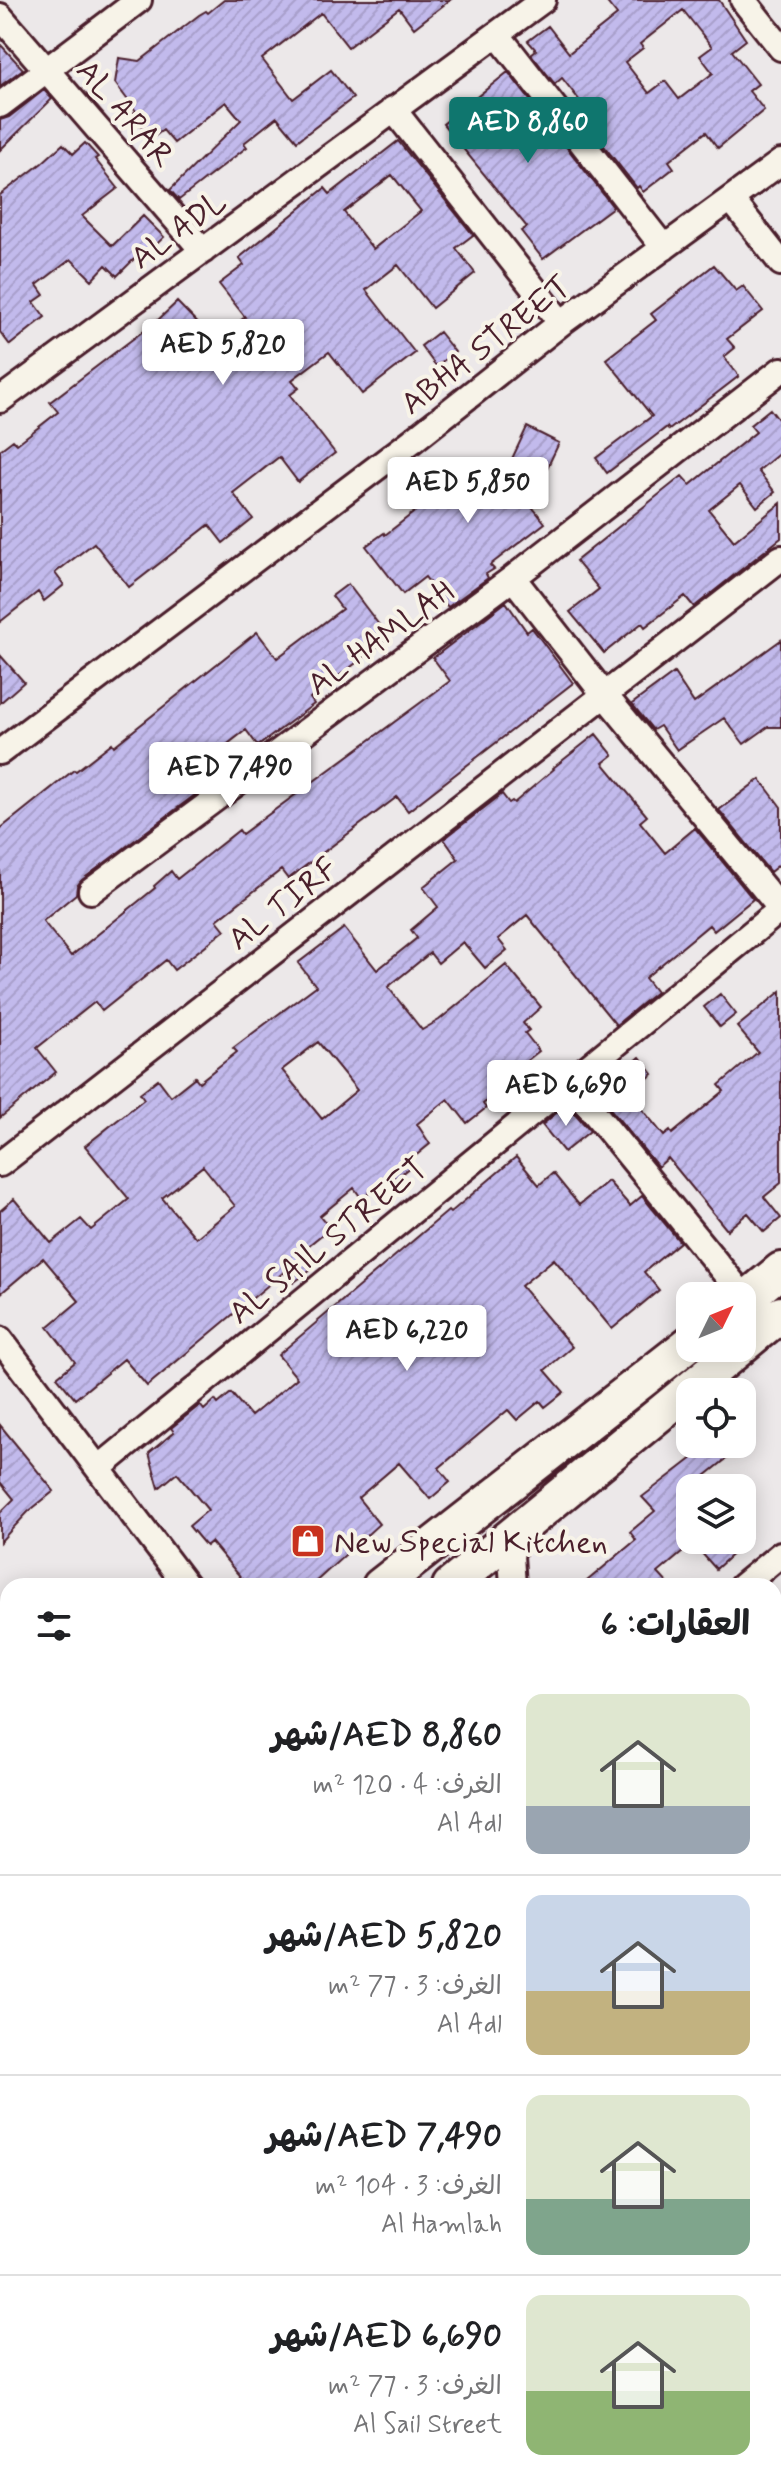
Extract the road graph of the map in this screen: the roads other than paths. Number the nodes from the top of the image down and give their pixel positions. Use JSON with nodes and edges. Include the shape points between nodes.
{"nodes":[{"id":1,"x":139,"y":0,"type":"edge"},
{"id":2,"x":543,"y":0,"type":"edge"},
{"id":3,"x":743,"y":0,"type":"edge"},
{"id":4,"x":0,"y":16,"type":"edge"},
{"id":5,"x":497,"y":34,"type":"junction"},
{"id":6,"x":781,"y":48,"type":"edge"},
{"id":7,"x":46,"y":69,"type":"junction"},
{"id":8,"x":0,"y":105,"type":"edge"},
{"id":9,"x":393,"y":109,"type":"junction"},
{"id":10,"x":781,"y":162,"type":"edge"},
{"id":11,"x":731,"y":199,"type":"junction"},
{"id":12,"x":664,"y":248,"type":"junction"},
{"id":13,"x":203,"y":251,"type":"junction"},
{"id":14,"x":781,"y":263,"type":"edge"},
{"id":15,"x":561,"y":323,"type":"junction"},
{"id":16,"x":781,"y":370,"type":"edge"},
{"id":17,"x":0,"y":400,"type":"edge"},
{"id":18,"x":781,"y":558,"type":"edge"},
{"id":19,"x":513,"y":578,"type":"junction"},
{"id":20,"x":603,"y":693,"type":"junction"},
{"id":21,"x":0,"y":752,"type":"edge"},
{"id":22,"x":91,"y":891,"type":"dead end"},
{"id":23,"x":781,"y":909,"type":"edge"},
{"id":24,"x":570,"y":1083,"type":"junction"},
{"id":25,"x":0,"y":1164,"type":"edge"},
{"id":26,"x":781,"y":1270,"type":"edge"},
{"id":27,"x":729,"y":1282,"type":"edge"},
{"id":28,"x":756,"y":1291,"type":"edge"},
{"id":29,"x":781,"y":1314,"type":"edge"},
{"id":30,"x":756,"y":1335,"type":"edge"},
{"id":31,"x":0,"y":1339,"type":"edge"},
{"id":32,"x":676,"y":1354,"type":"edge"},
{"id":33,"x":723,"y":1362,"type":"edge"},
{"id":34,"x":99,"y":1468,"type":"junction"},
{"id":35,"x":518,"y":1528,"type":"junction"},
{"id":36,"x":781,"y":1554,"type":"edge"},
{"id":37,"x":181,"y":1578,"type":"edge"},
{"id":38,"x":390,"y":1578,"type":"edge"},
{"id":39,"x":459,"y":1578,"type":"edge"},
{"id":40,"x":512,"y":1578,"type":"edge"},
{"id":41,"x":752,"y":1578,"type":"edge"}],
"edges":[{"from":1,"to":7,"type":"street"},
{"from":2,"to":5,"type":"street","name":"AL ADL"},
{"from":3,"to":6,"type":"street"},
{"from":4,"to":7,"type":"street","name":"AL ARAR"},
{"from":5,"to":9,"type":"street","name":"AL ADL"},
{"from":5,"to":12,"type":"street"},
{"from":7,"to":8,"type":"street"},
{"from":7,"to":13,"type":"street","name":"AL ARAR"},
{"from":9,"to":13,"type":"street","name":"AL ADL"},
{"from":9,"to":15,"type":"street"},
{"from":10,"to":11,"type":"street","name":"ABHA STREET"},
{"from":11,"to":12,"type":"street","name":"ABHA STREET"},
{"from":11,"to":14,"type":"street"},
{"from":12,"to":15,"type":"street","name":"ABHA STREET"},
{"from":13,"to":17,"type":"street","name":"AL ADL"},
{"from":15,"to":21,"type":"street","name":"ABHA STREET"},
{"from":16,"to":19,"type":"street","name":"AL HAMLAH"},
{"from":18,"to":20,"type":"street","name":"AL TIRF"},
{"from":19,"to":20,"type":"street"},
{"from":19,"to":22,"type":"street","name":"AL HAMLAH"},
{"from":20,"to":23,"type":"street"},
{"from":20,"to":25,"type":"street","name":"AL TIRF"},
{"from":23,"to":24,"type":"street","name":"AL SAIL STREET"},
{"from":24,"to":27,"type":"street"},
{"from":24,"to":34,"type":"street","name":"AL SAIL STREET"},
{"from":26,"to":28,"type":"main road"},
{"from":29,"to":30,"type":"main road"},
{"from":31,"to":34,"type":"street"},
{"from":32,"to":38,"type":"main road"},
{"from":33,"to":35,"type":"main road"},
{"from":34,"to":37,"type":"street"},
{"from":35,"to":39,"type":"main road"},
{"from":35,"to":40,"type":"street"},
{"from":36,"to":41,"type":"street"}]}
